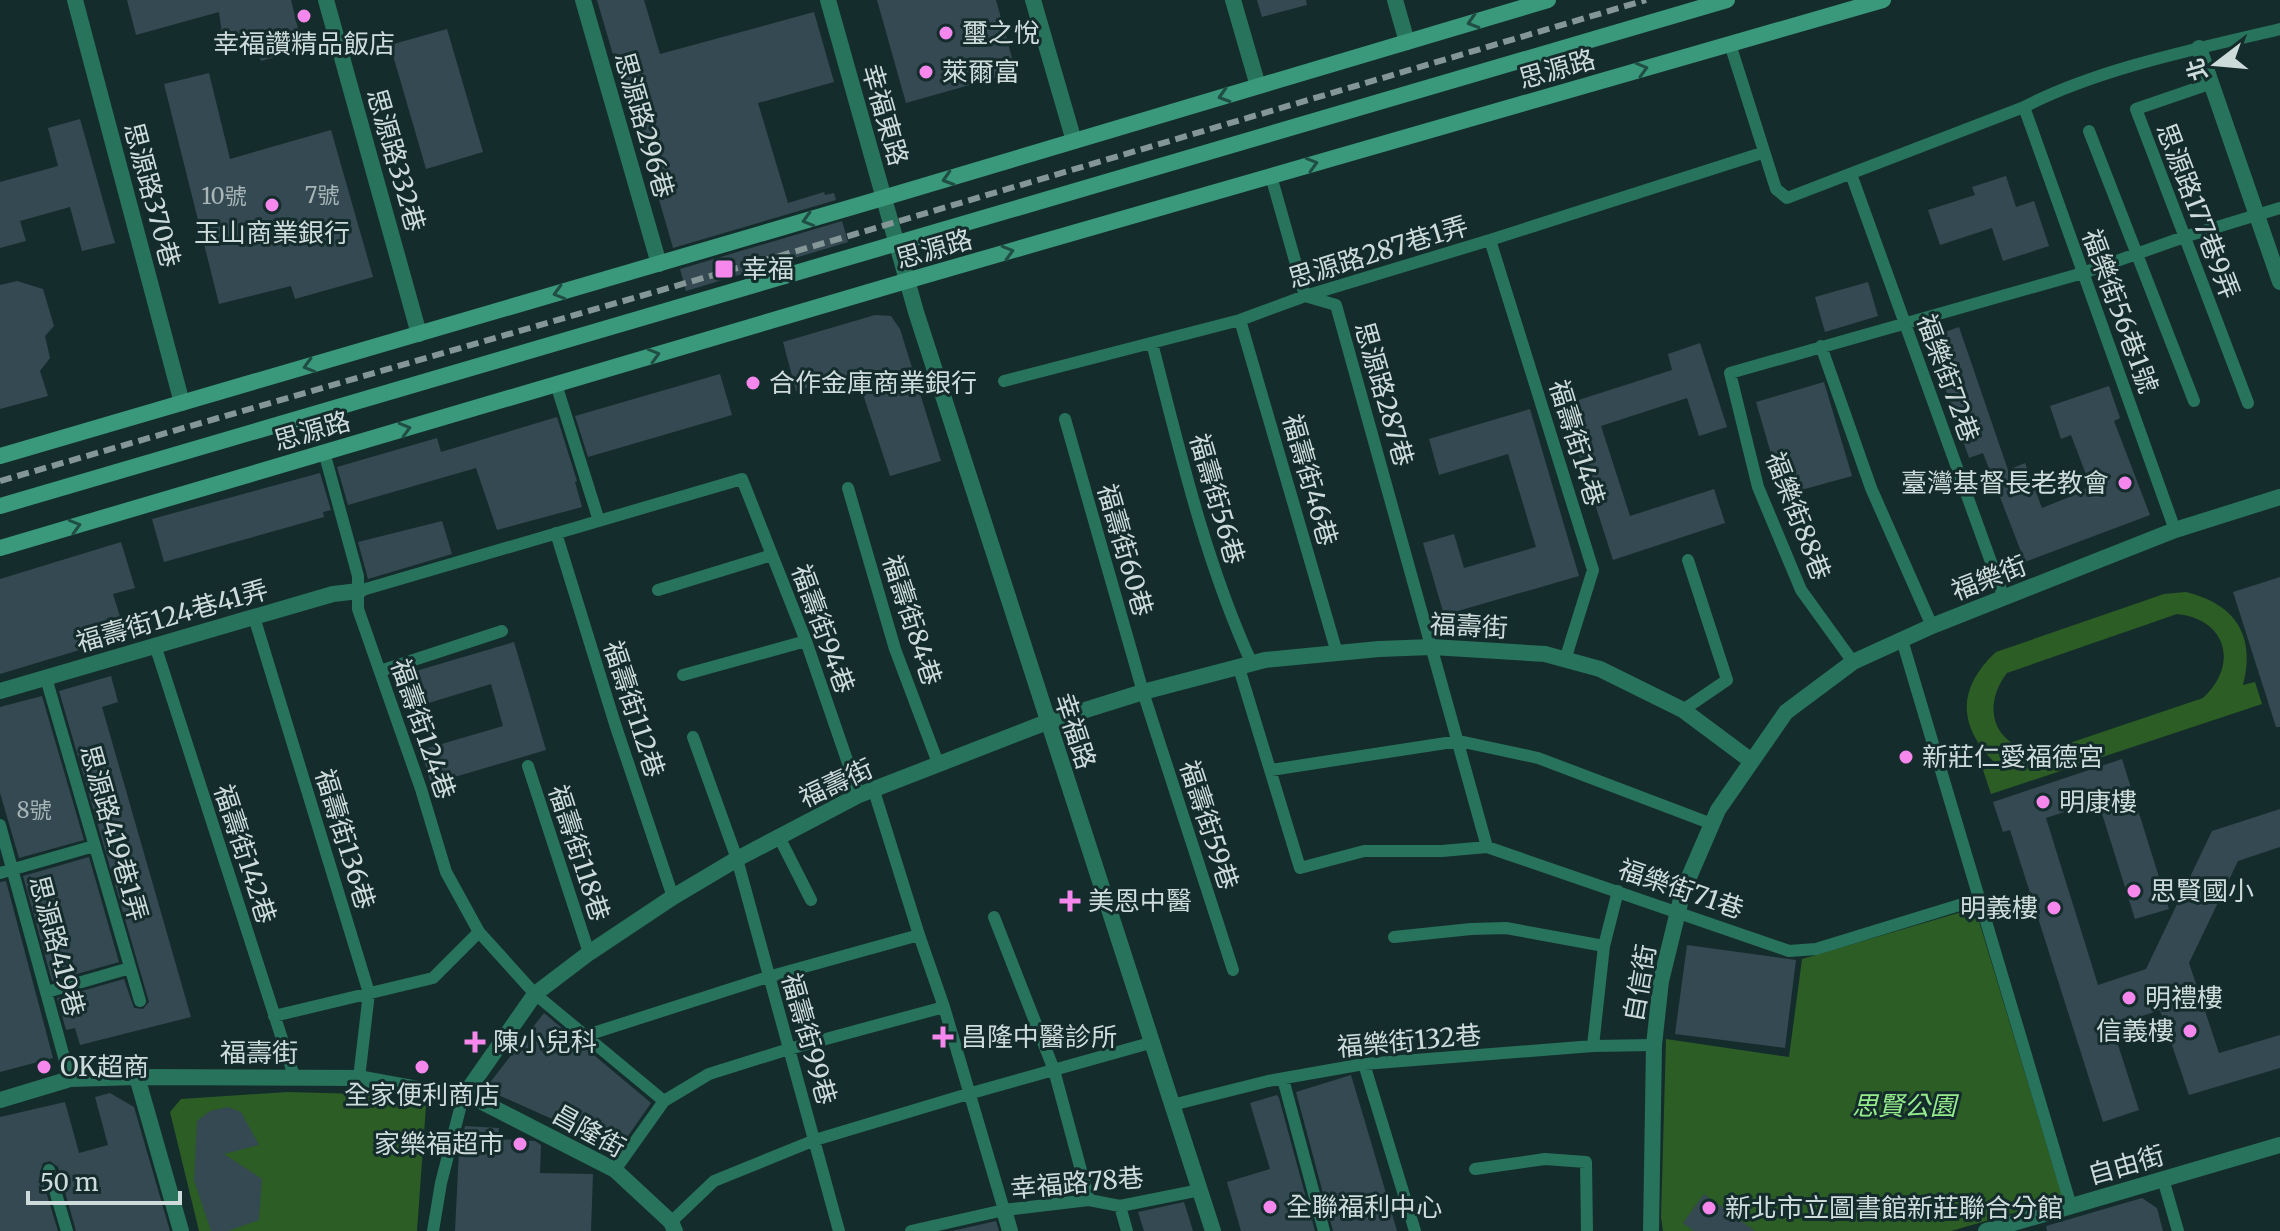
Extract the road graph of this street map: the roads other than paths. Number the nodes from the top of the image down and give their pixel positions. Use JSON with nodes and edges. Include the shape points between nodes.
{"nodes":[{"id":1,"x":75,"y":0,"type":"edge"},
{"id":2,"x":326,"y":0,"type":"edge"},
{"id":3,"x":583,"y":0,"type":"edge"},
{"id":4,"x":828,"y":0,"type":"edge"},
{"id":5,"x":1033,"y":0,"type":"edge"},
{"id":6,"x":1233,"y":0,"type":"edge"},
{"id":7,"x":1395,"y":0,"type":"edge"},
{"id":8,"x":1548,"y":0,"type":"edge"},
{"id":9,"x":1727,"y":0,"type":"edge"},
{"id":10,"x":1883,"y":0,"type":"edge"},
{"id":11,"x":2280,"y":29,"type":"edge"},
{"id":12,"x":1407,"y":42,"type":"junction"},
{"id":13,"x":1730,"y":44,"type":"junction"},
{"id":14,"x":2199,"y":48,"type":"junction"},
{"id":15,"x":2212,"y":83,"type":"junction"},
{"id":16,"x":1258,"y":86,"type":"junction"},
{"id":17,"x":2024,"y":107,"type":"junction"},
{"id":18,"x":2089,"y":131,"type":"dead end"},
{"id":19,"x":1074,"y":141,"type":"junction"},
{"id":20,"x":1762,"y":153,"type":"junction"},
{"id":21,"x":1851,"y":174,"type":"junction"},
{"id":22,"x":1271,"y":176,"type":"junction"},
{"id":23,"x":883,"y":198,"type":"junction"},
{"id":24,"x":2280,"y":208,"type":"edge"},
{"id":25,"x":2258,"y":215,"type":"junction"},
{"id":26,"x":2184,"y":237,"type":"junction"},
{"id":27,"x":1490,"y":240,"type":"junction"},
{"id":28,"x":896,"y":243,"type":"junction"},
{"id":29,"x":2138,"y":254,"type":"junction"},
{"id":30,"x":659,"y":264,"type":"junction"},
{"id":31,"x":2083,"y":273,"type":"junction"},
{"id":32,"x":906,"y":281,"type":"junction"},
{"id":33,"x":2280,"y":282,"type":"edge"},
{"id":34,"x":1305,"y":296,"type":"junction"},
{"id":35,"x":1240,"y":320,"type":"junction"},
{"id":36,"x":1905,"y":323,"type":"junction"},
{"id":37,"x":419,"y":334,"type":"junction"},
{"id":38,"x":1152,"y":343,"type":"junction"},
{"id":39,"x":1821,"y":346,"type":"junction"},
{"id":40,"x":1004,"y":381,"type":"dead end"},
{"id":41,"x":556,"y":384,"type":"junction"},
{"id":42,"x":2194,"y":401,"type":"dead end"},
{"id":43,"x":182,"y":403,"type":"junction"},
{"id":44,"x":2248,"y":403,"type":"dead end"},
{"id":45,"x":1065,"y":419,"type":"dead end"},
{"id":46,"x":324,"y":452,"type":"junction"},
{"id":47,"x":0,"y":456,"type":"edge"},
{"id":48,"x":848,"y":488,"type":"dead end"},
{"id":49,"x":2280,"y":497,"type":"edge"},
{"id":50,"x":0,"y":506,"type":"edge"},
{"id":51,"x":599,"y":521,"type":"junction"},
{"id":52,"x":2175,"y":530,"type":"junction"},
{"id":53,"x":556,"y":533,"type":"junction"},
{"id":54,"x":0,"y":548,"type":"edge"},
{"id":55,"x":772,"y":555,"type":"junction"},
{"id":56,"x":1688,"y":560,"type":"dead end"},
{"id":57,"x":658,"y":590,"type":"dead end"},
{"id":58,"x":359,"y":591,"type":"junction"},
{"id":59,"x":2004,"y":598,"type":"junction"},
{"id":60,"x":254,"y":617,"type":"junction"},
{"id":61,"x":1932,"y":626,"type":"junction"},
{"id":62,"x":502,"y":631,"type":"dead end"},
{"id":63,"x":1902,"y":640,"type":"junction"},
{"id":64,"x":806,"y":641,"type":"junction"},
{"id":65,"x":155,"y":645,"type":"junction"},
{"id":66,"x":1432,"y":647,"type":"junction"},
{"id":67,"x":1337,"y":653,"type":"junction"},
{"id":68,"x":1565,"y":660,"type":"junction"},
{"id":69,"x":1853,"y":662,"type":"junction"},
{"id":70,"x":1245,"y":666,"type":"junction"},
{"id":71,"x":380,"y":671,"type":"junction"},
{"id":72,"x":683,"y":675,"type":"dead end"},
{"id":73,"x":46,"y":678,"type":"junction"},
{"id":74,"x":0,"y":691,"type":"edge"},
{"id":75,"x":1143,"y":692,"type":"junction"},
{"id":76,"x":1683,"y":710,"type":"junction"},
{"id":77,"x":1047,"y":722,"type":"junction"},
{"id":78,"x":693,"y":737,"type":"dead end"},
{"id":79,"x":1459,"y":741,"type":"junction"},
{"id":80,"x":1750,"y":760,"type":"junction"},
{"id":81,"x":938,"y":763,"type":"junction"},
{"id":82,"x":528,"y":766,"type":"dead end"},
{"id":83,"x":1271,"y":770,"type":"junction"},
{"id":84,"x":866,"y":793,"type":"junction"},
{"id":85,"x":1712,"y":824,"type":"junction"},
{"id":86,"x":0,"y":825,"type":"edge"},
{"id":87,"x":779,"y":837,"type":"junction"},
{"id":88,"x":94,"y":846,"type":"junction"},
{"id":89,"x":1487,"y":847,"type":"junction"},
{"id":90,"x":737,"y":859,"type":"junction"},
{"id":91,"x":13,"y":869,"type":"junction"},
{"id":92,"x":0,"y":873,"type":"edge"},
{"id":93,"x":1618,"y":891,"type":"junction"},
{"id":94,"x":673,"y":897,"type":"junction"},
{"id":95,"x":1979,"y":899,"type":"junction"},
{"id":96,"x":811,"y":900,"type":"dead end"},
{"id":97,"x":1678,"y":911,"type":"junction"},
{"id":98,"x":994,"y":917,"type":"dead end"},
{"id":99,"x":479,"y":932,"type":"junction"},
{"id":100,"x":919,"y":935,"type":"junction"},
{"id":101,"x":1394,"y":937,"type":"dead end"},
{"id":102,"x":1604,"y":946,"type":"junction"},
{"id":103,"x":589,"y":953,"type":"junction"},
{"id":104,"x":130,"y":968,"type":"junction"},
{"id":105,"x":1233,"y":970,"type":"dead end"},
{"id":106,"x":768,"y":977,"type":"junction"},
{"id":107,"x":47,"y":992,"type":"junction"},
{"id":108,"x":369,"y":993,"type":"junction"},
{"id":109,"x":535,"y":994,"type":"junction"},
{"id":110,"x":140,"y":1001,"type":"dead end"},
{"id":111,"x":944,"y":1007,"type":"junction"},
{"id":112,"x":274,"y":1016,"type":"junction"},
{"id":113,"x":584,"y":1036,"type":"junction"},
{"id":114,"x":1150,"y":1043,"type":"junction"},
{"id":115,"x":1654,"y":1045,"type":"junction"},
{"id":116,"x":1593,"y":1046,"type":"junction"},
{"id":117,"x":789,"y":1049,"type":"junction"},
{"id":118,"x":1364,"y":1064,"type":"junction"},
{"id":119,"x":1054,"y":1070,"type":"junction"},
{"id":120,"x":294,"y":1076,"type":"junction"},
{"id":121,"x":137,"y":1077,"type":"junction"},
{"id":122,"x":359,"y":1078,"type":"junction"},
{"id":123,"x":70,"y":1079,"type":"junction"},
{"id":124,"x":1283,"y":1079,"type":"junction"},
{"id":125,"x":968,"y":1094,"type":"junction"},
{"id":126,"x":463,"y":1097,"type":"junction"},
{"id":127,"x":0,"y":1100,"type":"edge"},
{"id":128,"x":664,"y":1101,"type":"junction"},
{"id":129,"x":1172,"y":1105,"type":"junction"},
{"id":130,"x":815,"y":1140,"type":"junction"},
{"id":131,"x":2280,"y":1145,"type":"edge"},
{"id":132,"x":1475,"y":1169,"type":"dead end"},
{"id":133,"x":49,"y":1170,"type":"dead end"},
{"id":134,"x":615,"y":1170,"type":"junction"},
{"id":135,"x":2163,"y":1179,"type":"junction"},
{"id":136,"x":1200,"y":1190,"type":"junction"},
{"id":137,"x":1089,"y":1200,"type":"junction"},
{"id":138,"x":1120,"y":1206,"type":"junction"},
{"id":139,"x":2071,"y":1206,"type":"junction"},
{"id":140,"x":1004,"y":1210,"type":"junction"},
{"id":141,"x":673,"y":1227,"type":"edge"},
{"id":142,"x":67,"y":1231,"type":"edge"},
{"id":143,"x":181,"y":1231,"type":"edge"},
{"id":144,"x":433,"y":1231,"type":"edge"},
{"id":145,"x":839,"y":1231,"type":"edge"},
{"id":146,"x":911,"y":1231,"type":"edge"},
{"id":147,"x":1010,"y":1231,"type":"edge"},
{"id":148,"x":1127,"y":1231,"type":"edge"},
{"id":149,"x":1213,"y":1231,"type":"edge"},
{"id":150,"x":1324,"y":1231,"type":"edge"},
{"id":151,"x":1415,"y":1231,"type":"edge"},
{"id":152,"x":1587,"y":1231,"type":"edge"},
{"id":153,"x":1651,"y":1231,"type":"edge"},
{"id":154,"x":1989,"y":1231,"type":"edge"},
{"id":155,"x":2178,"y":1231,"type":"edge"}],
"edges":[{"from":1,"to":43,"type":"street","name":"思源路370巷"},
{"from":2,"to":37,"type":"street","name":"思源路332巷"},
{"from":3,"to":30,"type":"street","name":"思源路296巷"},
{"from":4,"to":23,"type":"street","name":"幸福東路"},
{"from":5,"to":19,"type":"street"},
{"from":6,"to":16,"type":"street"},
{"from":7,"to":12,"type":"street"},
{"from":8,"to":12,"type":"main road","one_way":true},
{"from":9,"to":28,"type":"main road","name":"思源路"},
{"from":10,"to":13,"type":"main road","name":"思源路"},
{"from":11,"to":14,"type":"lane"},
{"from":12,"to":16,"type":"main road"},
{"from":13,"to":20,"type":"lane"},
{"from":22,"to":13,"type":"main road","name":"思源路","one_way":true},
{"from":14,"to":15,"type":"street"},
{"from":14,"to":17,"type":"lane","via":[[2058,90]]},
{"from":15,"to":25,"type":"street"},
{"from":15,"to":26,"type":"lane","name":"思源路177巷9弄","via":[[2136,109]]},
{"from":16,"to":19,"type":"main road","one_way":true},
{"from":17,"to":21,"type":"lane"},
{"from":17,"to":31,"type":"lane","name":"福樂街56巷1號"},
{"from":18,"to":29,"type":"lane"},
{"from":19,"to":23,"type":"main road","one_way":true},
{"from":20,"to":21,"type":"lane","via":[[1776,189],[1787,198]]},
{"from":20,"to":27,"type":"lane","name":"思源路287巷1弄"},
{"from":21,"to":36,"type":"lane","name":"福樂街72巷"},
{"from":32,"to":22,"type":"main road","name":"思源路","one_way":true},
{"from":22,"to":34,"type":"lane"},
{"from":23,"to":28,"type":"street","name":"幸福東路"},
{"from":23,"to":30,"type":"main road","one_way":true},
{"from":24,"to":25,"type":"lane"},
{"from":25,"to":26,"type":"lane"},
{"from":25,"to":33,"type":"street"},
{"from":26,"to":29,"type":"lane"},
{"from":26,"to":44,"type":"lane","name":"思源路177巷9弄"},
{"from":27,"to":34,"type":"lane","name":"思源路287巷1弄"},
{"from":27,"to":68,"type":"lane","name":"福壽街14巷","via":[[1593,570]]},
{"from":28,"to":32,"type":"street","name":"幸福路"},
{"from":28,"to":50,"type":"main road","name":"思源路"},
{"from":29,"to":31,"type":"lane"},
{"from":29,"to":42,"type":"lane"},
{"from":30,"to":37,"type":"main road","one_way":true},
{"from":31,"to":36,"type":"lane"},
{"from":31,"to":52,"type":"lane","name":"福樂街56巷1號"},
{"from":41,"to":32,"type":"main road","name":"思源路","one_way":true},
{"from":32,"to":77,"type":"street","name":"幸福路"},
{"from":34,"to":35,"type":"lane","name":"思源路287巷1弄"},
{"from":34,"to":66,"type":"lane","name":"思源路287巷","via":[[1336,305]]},
{"from":35,"to":38,"type":"lane","name":"思源路287巷1弄"},
{"from":35,"to":67,"type":"lane","name":"福壽街46巷"},
{"from":36,"to":39,"type":"lane"},
{"from":36,"to":59,"type":"lane","name":"福樂街72巷"},
{"from":37,"to":43,"type":"main road","one_way":true},
{"from":38,"to":40,"type":"lane","name":"思源路287巷1弄"},
{"from":38,"to":70,"type":"lane","name":"福壽街56巷","via":[[1196,516]]},
{"from":39,"to":61,"type":"lane","via":[[1871,488]]},
{"from":39,"to":69,"type":"lane","name":"福樂街88巷","via":[[1730,373],[1758,487],[1801,590]]},
{"from":46,"to":41,"type":"main road","name":"思源路","one_way":true},
{"from":41,"to":51,"type":"lane"},
{"from":43,"to":47,"type":"main road"},
{"from":45,"to":75,"type":"lane","name":"福壽街60巷"},
{"from":54,"to":46,"type":"main road","name":"思源路","one_way":true},
{"from":46,"to":58,"type":"lane","name":"福壽街124巷"},
{"from":48,"to":81,"type":"lane","name":"福壽街84巷","via":[[895,649]]},
{"from":49,"to":52,"type":"street","name":"福樂街"},
{"from":51,"to":53,"type":"lane"},
{"from":51,"to":55,"type":"lane","name":"福壽街94巷","via":[[742,479]]},
{"from":52,"to":59,"type":"street","name":"福樂街"},
{"from":53,"to":58,"type":"lane"},
{"from":53,"to":94,"type":"lane","name":"福壽街112巷"},
{"from":55,"to":57,"type":"lane"},
{"from":55,"to":64,"type":"lane","name":"福壽街94巷"},
{"from":56,"to":76,"type":"lane","via":[[1727,680]]},
{"from":58,"to":60,"type":"street","name":"福壽街124巷41弄"},
{"from":58,"to":71,"type":"lane","name":"福壽街124巷","via":[[358,609]]},
{"from":59,"to":61,"type":"street","name":"福樂街"},
{"from":60,"to":65,"type":"street","name":"福壽街124巷41弄"},
{"from":60,"to":108,"type":"lane","name":"福壽街136巷"},
{"from":61,"to":63,"type":"street","name":"福樂街"},
{"from":62,"to":71,"type":"lane"},
{"from":63,"to":69,"type":"street","name":"福樂街"},
{"from":63,"to":95,"type":"lane"},
{"from":64,"to":72,"type":"lane"},
{"from":64,"to":84,"type":"lane","name":"福壽街94巷"},
{"from":65,"to":73,"type":"street","name":"福壽街124巷41弄"},
{"from":65,"to":112,"type":"lane","name":"福壽街142巷"},
{"from":66,"to":67,"type":"street","name":"福壽街"},
{"from":66,"to":68,"type":"street","name":"福壽街","via":[[1545,654]]},
{"from":66,"to":79,"type":"lane"},
{"from":67,"to":70,"type":"street","name":"福壽街"},
{"from":68,"to":76,"type":"street","name":"福壽街","via":[[1600,669]]},
{"from":69,"to":80,"type":"street","name":"福樂街","via":[[1786,712]]},
{"from":70,"to":75,"type":"street","name":"福壽街"},
{"from":70,"to":83,"type":"lane","name":"福壽街56巷"},
{"from":71,"to":99,"type":"lane","name":"福壽街124巷","via":[[446,872]]},
{"from":73,"to":74,"type":"street","name":"福壽街124巷41弄"},
{"from":73,"to":88,"type":"lane","name":"思源路419巷1弄"},
{"from":75,"to":77,"type":"street","name":"福壽街"},
{"from":75,"to":105,"type":"lane","name":"福壽街59巷"},
{"from":76,"to":80,"type":"street","name":"福壽街"},
{"from":77,"to":81,"type":"street","name":"福壽街"},
{"from":77,"to":114,"type":"street","name":"幸福路"},
{"from":78,"to":90,"type":"lane","name":"福壽街99巷"},
{"from":79,"to":83,"type":"lane"},
{"from":79,"to":85,"type":"lane","via":[[1538,758]]},
{"from":79,"to":89,"type":"lane"},
{"from":80,"to":85,"type":"street","name":"自信街"},
{"from":81,"to":84,"type":"street","name":"福壽街"},
{"from":82,"to":103,"type":"lane","name":"福壽街118巷"},
{"from":83,"to":89,"type":"lane","name":"福樂街71巷","via":[[1300,868],[1364,851]]},
{"from":84,"to":87,"type":"street","name":"福壽街"},
{"from":84,"to":100,"type":"lane","name":"福壽街94巷"},
{"from":85,"to":97,"type":"street","name":"自信街"},
{"from":86,"to":91,"type":"lane","name":"思源路419巷"},
{"from":87,"to":90,"type":"street","name":"福壽街"},
{"from":87,"to":96,"type":"lane"},
{"from":88,"to":91,"type":"lane"},
{"from":88,"to":104,"type":"lane","name":"思源路419巷1弄"},
{"from":89,"to":93,"type":"lane","name":"福樂街71巷"},
{"from":90,"to":94,"type":"street","name":"福壽街"},
{"from":90,"to":106,"type":"lane","name":"福壽街99巷"},
{"from":91,"to":92,"type":"lane"},
{"from":91,"to":107,"type":"lane","name":"思源路419巷"},
{"from":93,"to":97,"type":"lane","name":"福樂街71巷"},
{"from":93,"to":102,"type":"lane"},
{"from":94,"to":103,"type":"street","name":"福壽街"},
{"from":95,"to":97,"type":"lane","name":"福樂街71巷","via":[[1816,949],[1789,951]]},
{"from":95,"to":139,"type":"lane"},
{"from":97,"to":115,"type":"street","name":"自信街","via":[[1661,981]]},
{"from":98,"to":119,"type":"lane"},
{"from":99,"to":108,"type":"lane","via":[[433,978]]},
{"from":99,"to":109,"type":"lane","name":"福壽街124巷"},
{"from":100,"to":106,"type":"lane"},
{"from":100,"to":111,"type":"lane","name":"福壽街94巷"},
{"from":101,"to":102,"type":"lane","via":[[1506,928]]},
{"from":102,"to":116,"type":"lane"},
{"from":103,"to":109,"type":"street","name":"福壽街"},
{"from":104,"to":107,"type":"lane"},
{"from":104,"to":110,"type":"lane","name":"思源路419巷1弄"},
{"from":106,"to":113,"type":"lane"},
{"from":106,"to":117,"type":"lane","name":"福壽街99巷"},
{"from":107,"to":123,"type":"lane","name":"思源路419巷"},
{"from":108,"to":112,"type":"lane"},
{"from":108,"to":122,"type":"lane","name":"福壽街136巷"},
{"from":109,"to":113,"type":"lane","name":"福壽街124巷"},
{"from":109,"to":126,"type":"street","name":"福壽街"},
{"from":111,"to":117,"type":"lane"},
{"from":111,"to":125,"type":"lane","name":"福壽街94巷"},
{"from":112,"to":120,"type":"lane","name":"福壽街142巷"},
{"from":113,"to":128,"type":"lane","name":"福壽街124巷"},
{"from":114,"to":119,"type":"lane"},
{"from":114,"to":129,"type":"street","name":"幸福路"},
{"from":115,"to":116,"type":"lane","name":"福樂街132巷"},
{"from":115,"to":153,"type":"street","name":"自信街"},
{"from":116,"to":118,"type":"lane","name":"福樂街132巷"},
{"from":117,"to":128,"type":"lane","via":[[709,1074]]},
{"from":117,"to":130,"type":"lane","name":"福壽街99巷"},
{"from":118,"to":124,"type":"lane","name":"福樂街132巷"},
{"from":118,"to":151,"type":"lane"},
{"from":119,"to":125,"type":"lane"},
{"from":119,"to":137,"type":"lane"},
{"from":120,"to":121,"type":"street","name":"福壽街"},
{"from":120,"to":122,"type":"street","name":"福壽街"},
{"from":121,"to":123,"type":"street","name":"福壽街"},
{"from":121,"to":143,"type":"street"},
{"from":122,"to":126,"type":"street","name":"福壽街"},
{"from":123,"to":127,"type":"street","name":"福壽街"},
{"from":124,"to":129,"type":"lane","name":"福樂街132巷"},
{"from":124,"to":150,"type":"lane"},
{"from":125,"to":130,"type":"lane"},
{"from":125,"to":140,"type":"lane","name":"福壽街94巷"},
{"from":126,"to":134,"type":"street","name":"昌隆街"},
{"from":126,"to":144,"type":"lane"},
{"from":128,"to":134,"type":"lane"},
{"from":129,"to":136,"type":"street","name":"幸福路"},
{"from":130,"to":141,"type":"lane","via":[[714,1181]]},
{"from":130,"to":145,"type":"lane","name":"福壽街99巷"},
{"from":131,"to":135,"type":"street","name":"自由街"},
{"from":132,"to":152,"type":"lane","via":[[1545,1159],[1586,1162]]},
{"from":133,"to":142,"type":"lane"},
{"from":134,"to":141,"type":"street","name":"昌隆街"},
{"from":135,"to":139,"type":"street","name":"自由街"},
{"from":135,"to":155,"type":"lane"},
{"from":136,"to":138,"type":"lane","name":"幸福路78巷"},
{"from":136,"to":149,"type":"street","name":"幸福路"},
{"from":137,"to":138,"type":"lane","name":"幸福路78巷"},
{"from":137,"to":140,"type":"lane","name":"幸福路78巷"},
{"from":138,"to":148,"type":"lane"},
{"from":139,"to":154,"type":"street","name":"自由街"},
{"from":140,"to":146,"type":"lane","name":"幸福路78巷"},
{"from":140,"to":147,"type":"street"}]}
